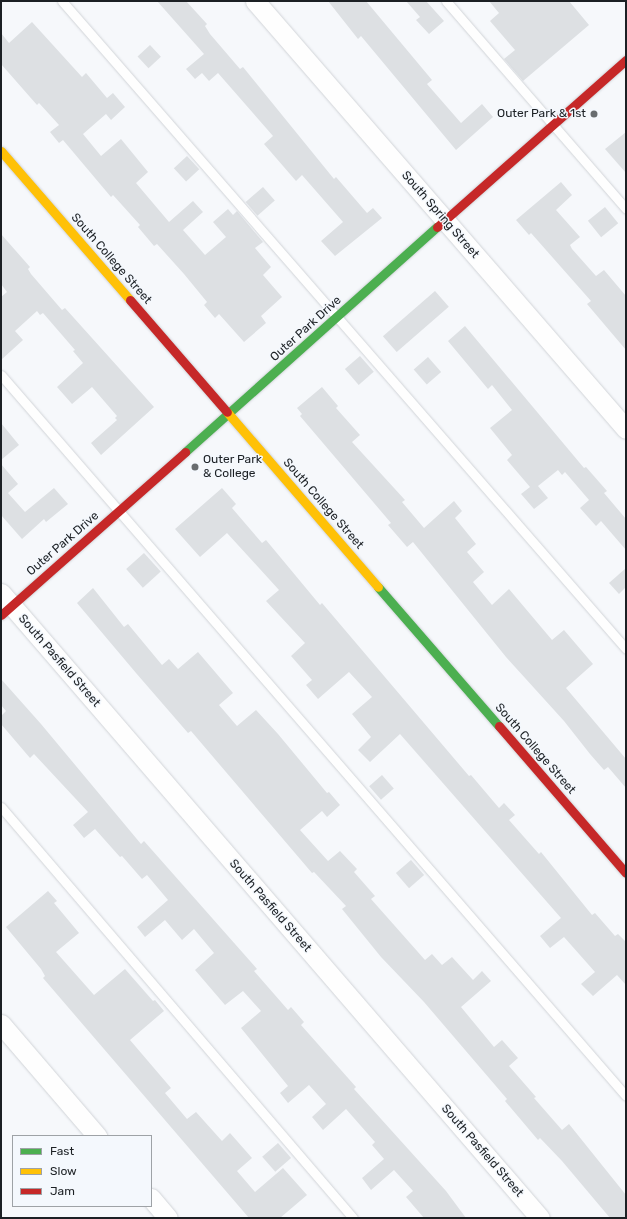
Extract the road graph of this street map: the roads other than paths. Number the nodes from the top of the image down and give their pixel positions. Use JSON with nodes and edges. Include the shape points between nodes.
{"nodes":[{"id":1,"x":62,"y":1,"type":"edge"},
{"id":2,"x":255,"y":1,"type":"edge"},
{"id":3,"x":446,"y":1,"type":"edge"},
{"id":4,"x":626,"y":60,"type":"edge"},
{"id":5,"x":553,"y":124,"type":"junction"},
{"id":6,"x":1,"y":151,"type":"edge"},
{"id":7,"x":626,"y":208,"type":"edge"},
{"id":8,"x":445,"y":220,"type":"junction"},
{"id":9,"x":338,"y":316,"type":"junction"},
{"id":10,"x":1,"y":375,"type":"edge"},
{"id":11,"x":228,"y":413,"type":"junction"},
{"id":12,"x":626,"y":429,"type":"edge"},
{"id":13,"x":119,"y":511,"type":"junction"},
{"id":14,"x":4,"y":605,"type":"edge"},
{"id":15,"x":626,"y":649,"type":"edge"},
{"id":16,"x":1,"y":808,"type":"edge"},
{"id":17,"x":626,"y":873,"type":"edge"},
{"id":18,"x":1,"y":1024,"type":"edge"},
{"id":19,"x":626,"y":1096,"type":"edge"},
{"id":20,"x":96,"y":1135,"type":"edge"},
{"id":21,"x":152,"y":1199,"type":"edge"},
{"id":22,"x":168,"y":1218,"type":"edge"},
{"id":23,"x":353,"y":1218,"type":"edge"},
{"id":24,"x":540,"y":1218,"type":"edge"}],
"edges":[{"from":1,"to":9,"type":"lane"},
{"from":2,"to":8,"type":"street","name":"South Spring Street"},
{"from":3,"to":5,"type":"lane"},
{"from":4,"to":5,"type":"street","name":"Outer Park Drive"},
{"from":5,"to":7,"type":"lane"},
{"from":5,"to":8,"type":"street","name":"Outer Park Drive"},
{"from":6,"to":11,"type":"street","name":"South College Street"},
{"from":8,"to":9,"type":"street","name":"Outer Park Drive"},
{"from":8,"to":12,"type":"street","name":"South Spring Street"},
{"from":9,"to":11,"type":"street","name":"Outer Park Drive"},
{"from":9,"to":15,"type":"lane"},
{"from":10,"to":13,"type":"lane"},
{"from":11,"to":13,"type":"street","name":"Outer Park Drive"},
{"from":11,"to":17,"type":"street","name":"South College Street"},
{"from":13,"to":14,"type":"street","name":"Outer Park Drive"},
{"from":13,"to":19,"type":"lane"},
{"from":14,"to":24,"type":"street","name":"South Pasfield Street"},
{"from":16,"to":23,"type":"lane"},
{"from":18,"to":20,"type":"street"},
{"from":21,"to":22,"type":"street"}]}
